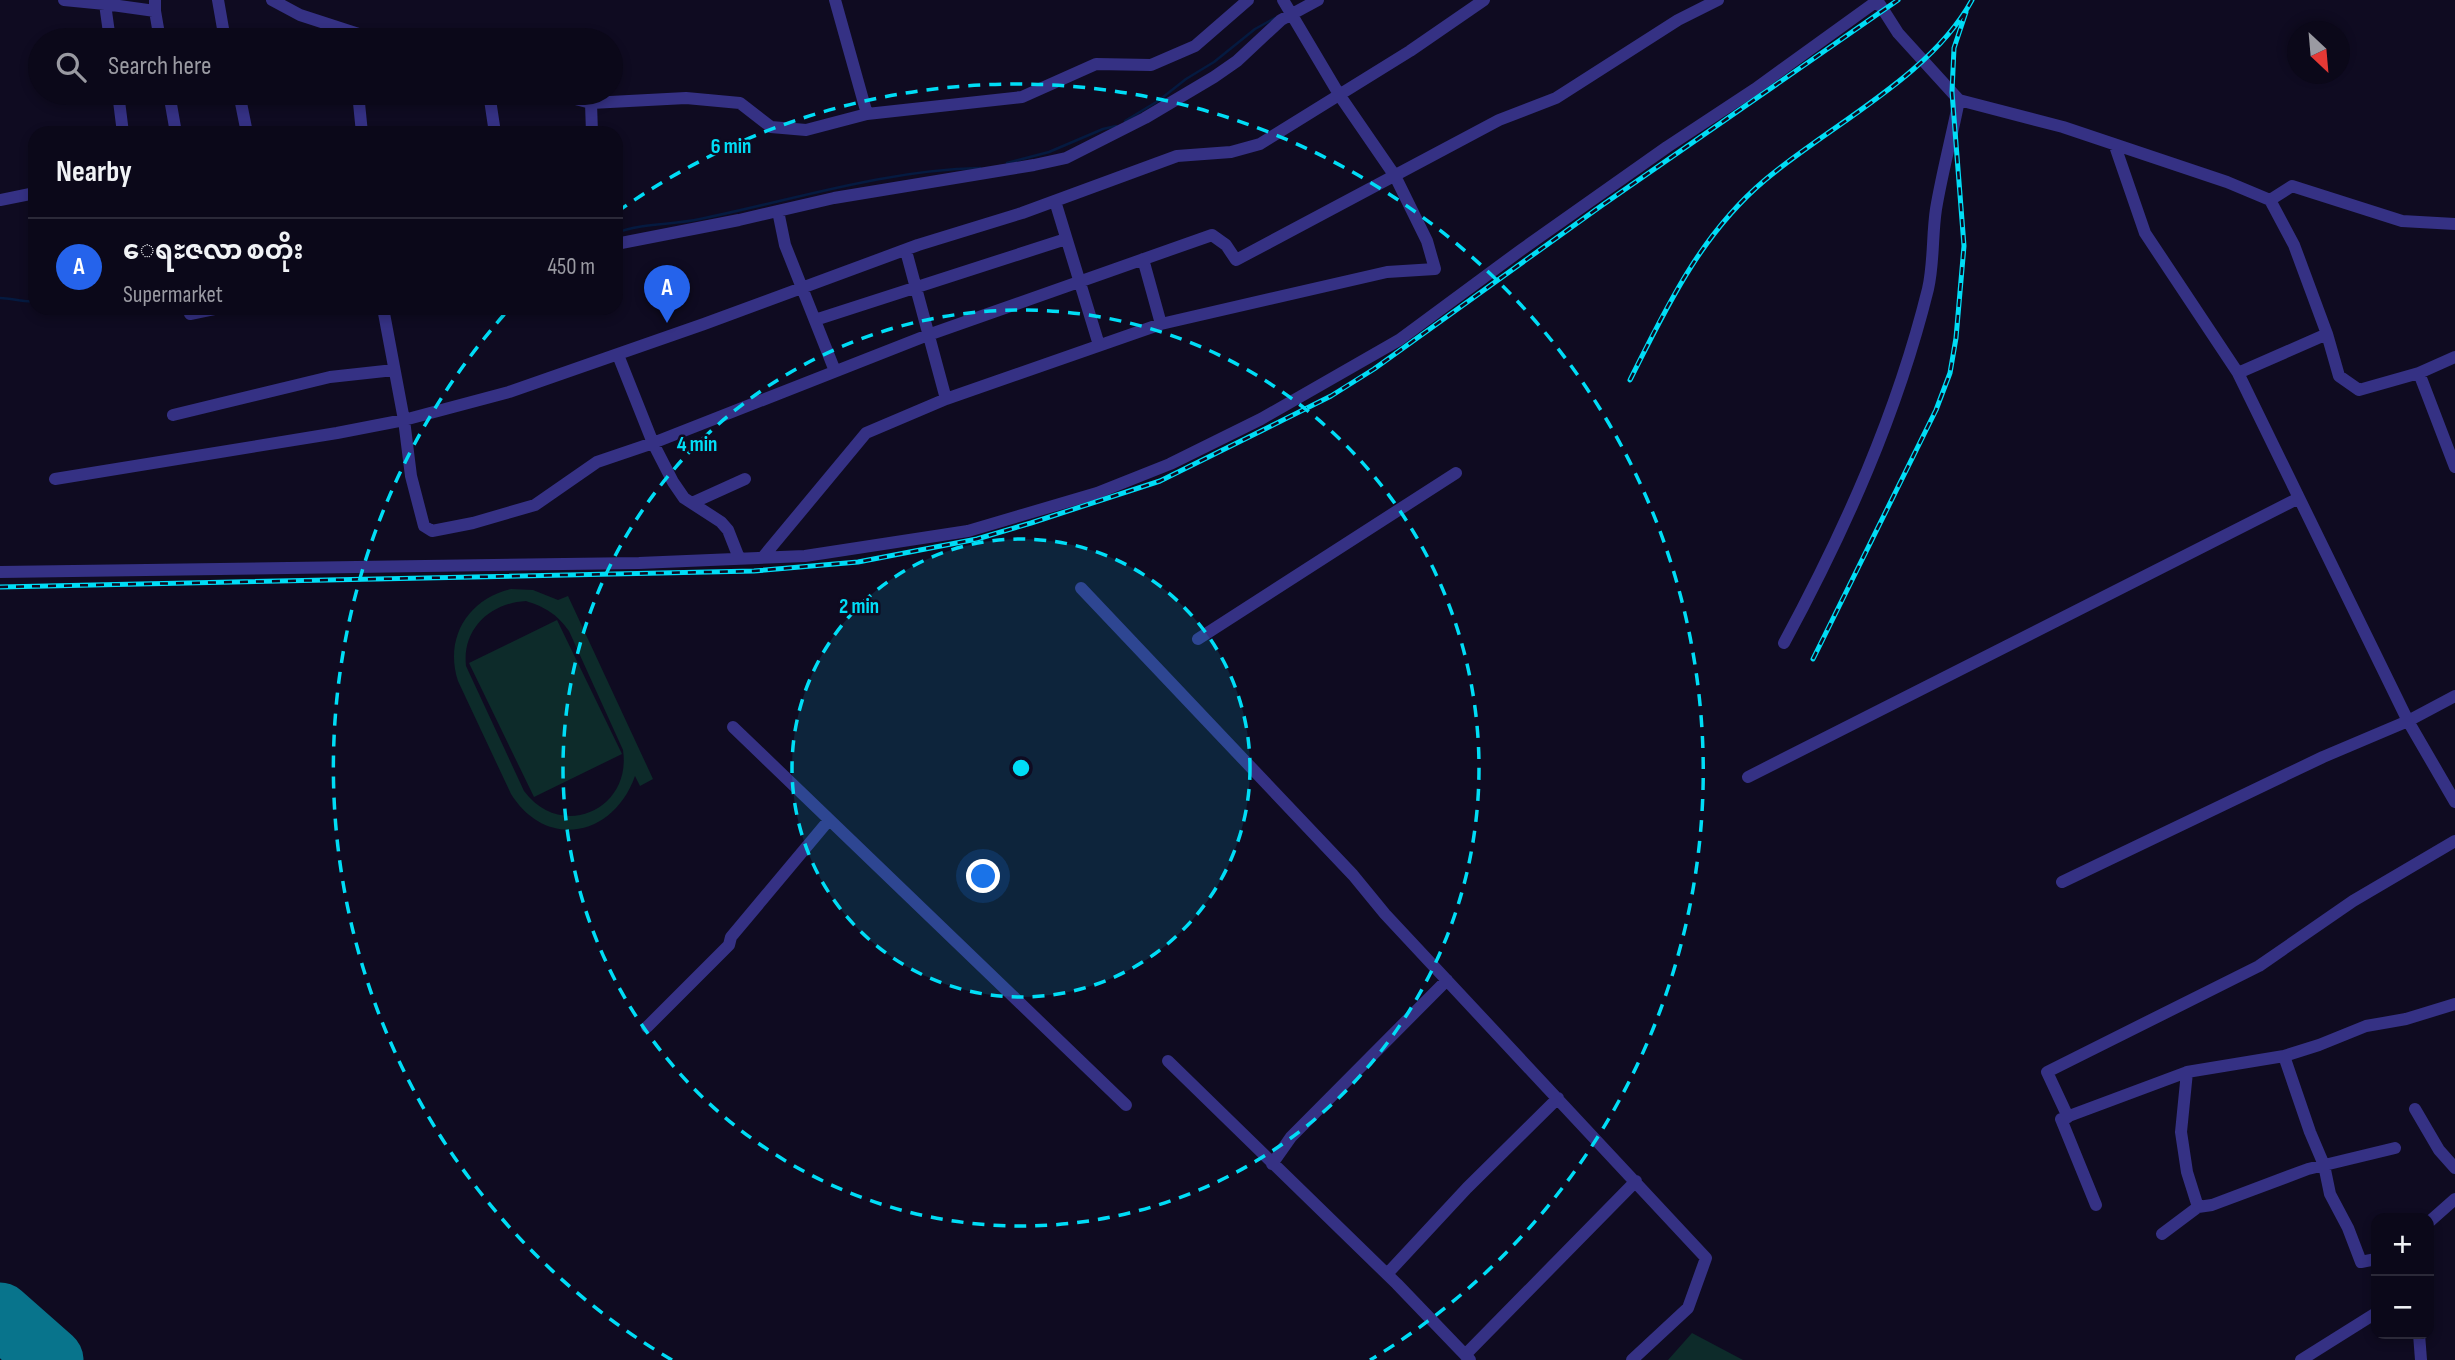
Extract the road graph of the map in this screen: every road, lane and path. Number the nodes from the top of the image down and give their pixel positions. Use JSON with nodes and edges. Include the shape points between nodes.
{"nodes":[{"id":1,"x":64,"y":0,"type":"edge"},
{"id":2,"x":218,"y":0,"type":"edge"},
{"id":3,"x":272,"y":0,"type":"edge"},
{"id":4,"x":835,"y":0,"type":"edge"},
{"id":5,"x":1248,"y":0,"type":"edge"},
{"id":6,"x":1283,"y":0,"type":"edge"},
{"id":7,"x":1318,"y":0,"type":"edge"},
{"id":8,"x":1484,"y":0,"type":"edge"},
{"id":9,"x":1718,"y":0,"type":"edge"},
{"id":10,"x":1877,"y":1,"type":"edge"},
{"id":11,"x":105,"y":4,"type":"junction"},
{"id":12,"x":155,"y":6,"type":"edge"},
{"id":13,"x":1292,"y":15,"type":"junction"},
{"id":14,"x":108,"y":28,"type":"edge"},
{"id":15,"x":158,"y":28,"type":"edge"},
{"id":16,"x":223,"y":28,"type":"edge"},
{"id":17,"x":334,"y":28,"type":"edge"},
{"id":18,"x":1340,"y":96,"type":"junction"},
{"id":19,"x":1959,"y":100,"type":"junction"},
{"id":20,"x":623,"y":101,"type":"edge"},
{"id":21,"x":120,"y":105,"type":"edge"},
{"id":22,"x":171,"y":105,"type":"edge"},
{"id":23,"x":242,"y":105,"type":"edge"},
{"id":24,"x":359,"y":105,"type":"edge"},
{"id":25,"x":491,"y":105,"type":"edge"},
{"id":26,"x":591,"y":105,"type":"edge"},
{"id":27,"x":867,"y":114,"type":"junction"},
{"id":28,"x":122,"y":126,"type":"edge"},
{"id":29,"x":175,"y":126,"type":"edge"},
{"id":30,"x":246,"y":126,"type":"edge"},
{"id":31,"x":361,"y":126,"type":"edge"},
{"id":32,"x":494,"y":126,"type":"edge"},
{"id":33,"x":592,"y":126,"type":"edge"},
{"id":34,"x":2115,"y":146,"type":"junction"},
{"id":35,"x":1395,"y":176,"type":"junction"},
{"id":36,"x":28,"y":194,"type":"edge"},
{"id":37,"x":0,"y":200,"type":"edge"},
{"id":38,"x":2270,"y":200,"type":"junction"},
{"id":39,"x":1055,"y":201,"type":"junction"},
{"id":40,"x":778,"y":211,"type":"junction"},
{"id":41,"x":2455,"y":224,"type":"edge"},
{"id":42,"x":1066,"y":239,"type":"junction"},
{"id":43,"x":623,"y":242,"type":"edge"},
{"id":44,"x":906,"y":251,"type":"junction"},
{"id":45,"x":1143,"y":259,"type":"junction"},
{"id":46,"x":1079,"y":282,"type":"junction"},
{"id":47,"x":803,"y":286,"type":"junction"},
{"id":48,"x":915,"y":289,"type":"junction"},
{"id":49,"x":384,"y":315,"type":"edge"},
{"id":50,"x":816,"y":320,"type":"junction"},
{"id":51,"x":1161,"y":324,"type":"junction"},
{"id":52,"x":2327,"y":334,"type":"junction"},
{"id":53,"x":928,"y":335,"type":"junction"},
{"id":54,"x":1099,"y":345,"type":"junction"},
{"id":55,"x":618,"y":355,"type":"junction"},
{"id":56,"x":2455,"y":357,"type":"edge"},
{"id":57,"x":394,"y":370,"type":"junction"},
{"id":58,"x":835,"y":371,"type":"junction"},
{"id":59,"x":2238,"y":373,"type":"junction"},
{"id":60,"x":2419,"y":373,"type":"junction"},
{"id":61,"x":946,"y":399,"type":"junction"},
{"id":62,"x":173,"y":415,"type":"dead end"},
{"id":63,"x":404,"y":420,"type":"junction"},
{"id":64,"x":653,"y":443,"type":"junction"},
{"id":65,"x":2455,"y":467,"type":"edge"},
{"id":66,"x":1456,"y":473,"type":"dead end"},
{"id":67,"x":55,"y":479,"type":"dead end"},
{"id":68,"x":745,"y":479,"type":"dead end"},
{"id":69,"x":2299,"y":498,"type":"junction"},
{"id":70,"x":692,"y":503,"type":"junction"},
{"id":71,"x":739,"y":558,"type":"junction"},
{"id":72,"x":763,"y":558,"type":"junction"},
{"id":73,"x":0,"y":572,"type":"edge"},
{"id":74,"x":1081,"y":588,"type":"dead end"},
{"id":75,"x":1198,"y":639,"type":"dead end"},
{"id":76,"x":1784,"y":643,"type":"dead end"},
{"id":77,"x":2455,"y":696,"type":"edge"},
{"id":78,"x":2407,"y":721,"type":"junction"},
{"id":79,"x":733,"y":727,"type":"dead end"},
{"id":80,"x":1748,"y":777,"type":"dead end"},
{"id":81,"x":2455,"y":802,"type":"edge"},
{"id":82,"x":829,"y":820,"type":"junction"},
{"id":83,"x":2455,"y":841,"type":"edge"},
{"id":84,"x":2062,"y":882,"type":"dead end"},
{"id":85,"x":1447,"y":980,"type":"junction"},
{"id":86,"x":2455,"y":1004,"type":"edge"},
{"id":87,"x":647,"y":1027,"type":"dead end"},
{"id":88,"x":2284,"y":1056,"type":"junction"},
{"id":89,"x":1168,"y":1060,"type":"dead end"},
{"id":90,"x":2187,"y":1072,"type":"junction"},
{"id":91,"x":1558,"y":1098,"type":"junction"},
{"id":92,"x":1126,"y":1105,"type":"dead end"},
{"id":93,"x":2416,"y":1109,"type":"dead end"},
{"id":94,"x":2068,"y":1117,"type":"junction"},
{"id":95,"x":2395,"y":1148,"type":"dead end"},
{"id":96,"x":1272,"y":1164,"type":"junction"},
{"id":97,"x":2325,"y":1165,"type":"junction"},
{"id":98,"x":2455,"y":1168,"type":"edge"},
{"id":99,"x":1636,"y":1182,"type":"junction"},
{"id":100,"x":2455,"y":1199,"type":"edge"},
{"id":101,"x":2095,"y":1205,"type":"dead end"},
{"id":102,"x":2198,"y":1207,"type":"junction"},
{"id":103,"x":2434,"y":1218,"type":"edge"},
{"id":104,"x":2162,"y":1234,"type":"dead end"},
{"id":105,"x":2371,"y":1260,"type":"edge"},
{"id":106,"x":1387,"y":1274,"type":"junction"},
{"id":107,"x":2371,"y":1316,"type":"edge"},
{"id":108,"x":2419,"y":1339,"type":"edge"},
{"id":109,"x":1467,"y":1358,"type":"edge"},
{"id":110,"x":1632,"y":1360,"type":"edge"},
{"id":111,"x":2301,"y":1360,"type":"edge"},
{"id":112,"x":2421,"y":1360,"type":"edge"}],
"edges":[{"from":1,"to":11,"type":"street"},
{"from":2,"to":16,"type":"street"},
{"from":3,"to":17,"type":"street"},
{"from":4,"to":27,"type":"street"},
{"from":5,"to":27,"type":"street","via":[[1195,46],[1152,65],[1096,64],[1022,97]]},
{"from":6,"to":13,"type":"street"},
{"from":7,"to":13,"type":"street"},
{"from":8,"to":18,"type":"street"},
{"from":9,"to":35,"type":"street","via":[[1678,19],[1556,97],[1499,120]]},
{"from":10,"to":19,"type":"street","via":[[1898,33]]},
{"from":10,"to":72,"type":"street","via":[[1399,340],[1261,419],[1170,464],[1097,493],[968,531],[805,556]]},
{"from":11,"to":12,"type":"street"},
{"from":11,"to":14,"type":"street"},
{"from":12,"to":15,"type":"street"},
{"from":13,"to":18,"type":"street"},
{"from":13,"to":40,"type":"street","via":[[1214,77],[1066,158]]},
{"from":18,"to":35,"type":"street"},
{"from":18,"to":39,"type":"street","via":[[1260,144],[1231,152],[1177,156]]},
{"from":19,"to":34,"type":"street","via":[[2063,127]]},
{"from":19,"to":76,"type":"street","via":[[1936,211],[1929,285],[1916,332],[1876,452],[1845,526]]},
{"from":20,"to":27,"type":"street","via":[[686,98],[740,103],[772,127],[806,130]]},
{"from":21,"to":28,"type":"street"},
{"from":22,"to":29,"type":"street"},
{"from":23,"to":30,"type":"street"},
{"from":24,"to":31,"type":"street"},
{"from":25,"to":32,"type":"street"},
{"from":26,"to":33,"type":"street"},
{"from":34,"to":38,"type":"street"},
{"from":34,"to":59,"type":"street","via":[[2145,233]]},
{"from":35,"to":45,"type":"street","via":[[1236,260],[1212,235]]},
{"from":35,"to":51,"type":"street","via":[[1427,241],[1435,269],[1387,272]]},
{"from":36,"to":37,"type":"street"},
{"from":38,"to":41,"type":"street","via":[[2292,186],[2402,221]]},
{"from":38,"to":52,"type":"street","via":[[2294,244]]},
{"from":39,"to":42,"type":"street"},
{"from":39,"to":44,"type":"street"},
{"from":40,"to":43,"type":"street"},
{"from":40,"to":47,"type":"street","via":[[785,245]]},
{"from":42,"to":46,"type":"street"},
{"from":42,"to":48,"type":"street"},
{"from":44,"to":47,"type":"street"},
{"from":44,"to":48,"type":"street"},
{"from":45,"to":46,"type":"street"},
{"from":45,"to":51,"type":"street"},
{"from":46,"to":53,"type":"street"},
{"from":46,"to":54,"type":"street"},
{"from":47,"to":50,"type":"street"},
{"from":47,"to":55,"type":"street"},
{"from":48,"to":50,"type":"street"},
{"from":48,"to":53,"type":"street"},
{"from":49,"to":57,"type":"street"},
{"from":50,"to":58,"type":"street"},
{"from":51,"to":54,"type":"street"},
{"from":52,"to":59,"type":"street"},
{"from":52,"to":60,"type":"street","via":[[2339,376],[2359,390]]},
{"from":53,"to":58,"type":"street"},
{"from":53,"to":61,"type":"street"},
{"from":54,"to":61,"type":"street"},
{"from":55,"to":63,"type":"street","via":[[509,392]]},
{"from":55,"to":64,"type":"street"},
{"from":56,"to":60,"type":"street"},
{"from":57,"to":62,"type":"street","via":[[330,377]]},
{"from":57,"to":63,"type":"street"},
{"from":58,"to":64,"type":"street"},
{"from":59,"to":69,"type":"street"},
{"from":60,"to":65,"type":"street"},
{"from":61,"to":72,"type":"street","via":[[866,432]]},
{"from":63,"to":64,"type":"street","via":[[411,476],[424,526],[432,531],[535,505],[597,462]]},
{"from":63,"to":67,"type":"street"},
{"from":64,"to":70,"type":"street","via":[[673,482]]},
{"from":66,"to":75,"type":"street"},
{"from":68,"to":70,"type":"street"},
{"from":69,"to":78,"type":"street"},
{"from":69,"to":80,"type":"street"},
{"from":70,"to":71,"type":"street","via":[[728,530]]},
{"from":71,"to":72,"type":"street"},
{"from":71,"to":73,"type":"street"},
{"from":74,"to":85,"type":"street"},
{"from":77,"to":78,"type":"street"},
{"from":78,"to":81,"type":"street"},
{"from":78,"to":84,"type":"street"},
{"from":79,"to":82,"type":"street"},
{"from":82,"to":87,"type":"street","via":[[729,945]]},
{"from":82,"to":92,"type":"street"},
{"from":83,"to":94,"type":"street","via":[[2353,901],[2259,966],[2048,1072]]},
{"from":85,"to":91,"type":"street"},
{"from":85,"to":96,"type":"street","via":[[1291,1137]]},
{"from":86,"to":88,"type":"street","via":[[2366,1026]]},
{"from":88,"to":90,"type":"street"},
{"from":88,"to":97,"type":"street"},
{"from":89,"to":96,"type":"street"},
{"from":90,"to":94,"type":"street"},
{"from":90,"to":102,"type":"street","via":[[2181,1132]]},
{"from":91,"to":99,"type":"street"},
{"from":91,"to":106,"type":"street"},
{"from":93,"to":98,"type":"street"},
{"from":94,"to":101,"type":"street","via":[[2061,1119]]},
{"from":95,"to":97,"type":"street"},
{"from":96,"to":106,"type":"street"},
{"from":97,"to":102,"type":"street"},
{"from":97,"to":105,"type":"street","via":[[2330,1194],[2361,1262]]},
{"from":99,"to":109,"type":"street"},
{"from":99,"to":110,"type":"street","via":[[1706,1258],[1688,1308]]},
{"from":100,"to":103,"type":"street"},
{"from":102,"to":104,"type":"street"},
{"from":106,"to":109,"type":"street"},
{"from":107,"to":111,"type":"street"},
{"from":108,"to":112,"type":"street"}]}
